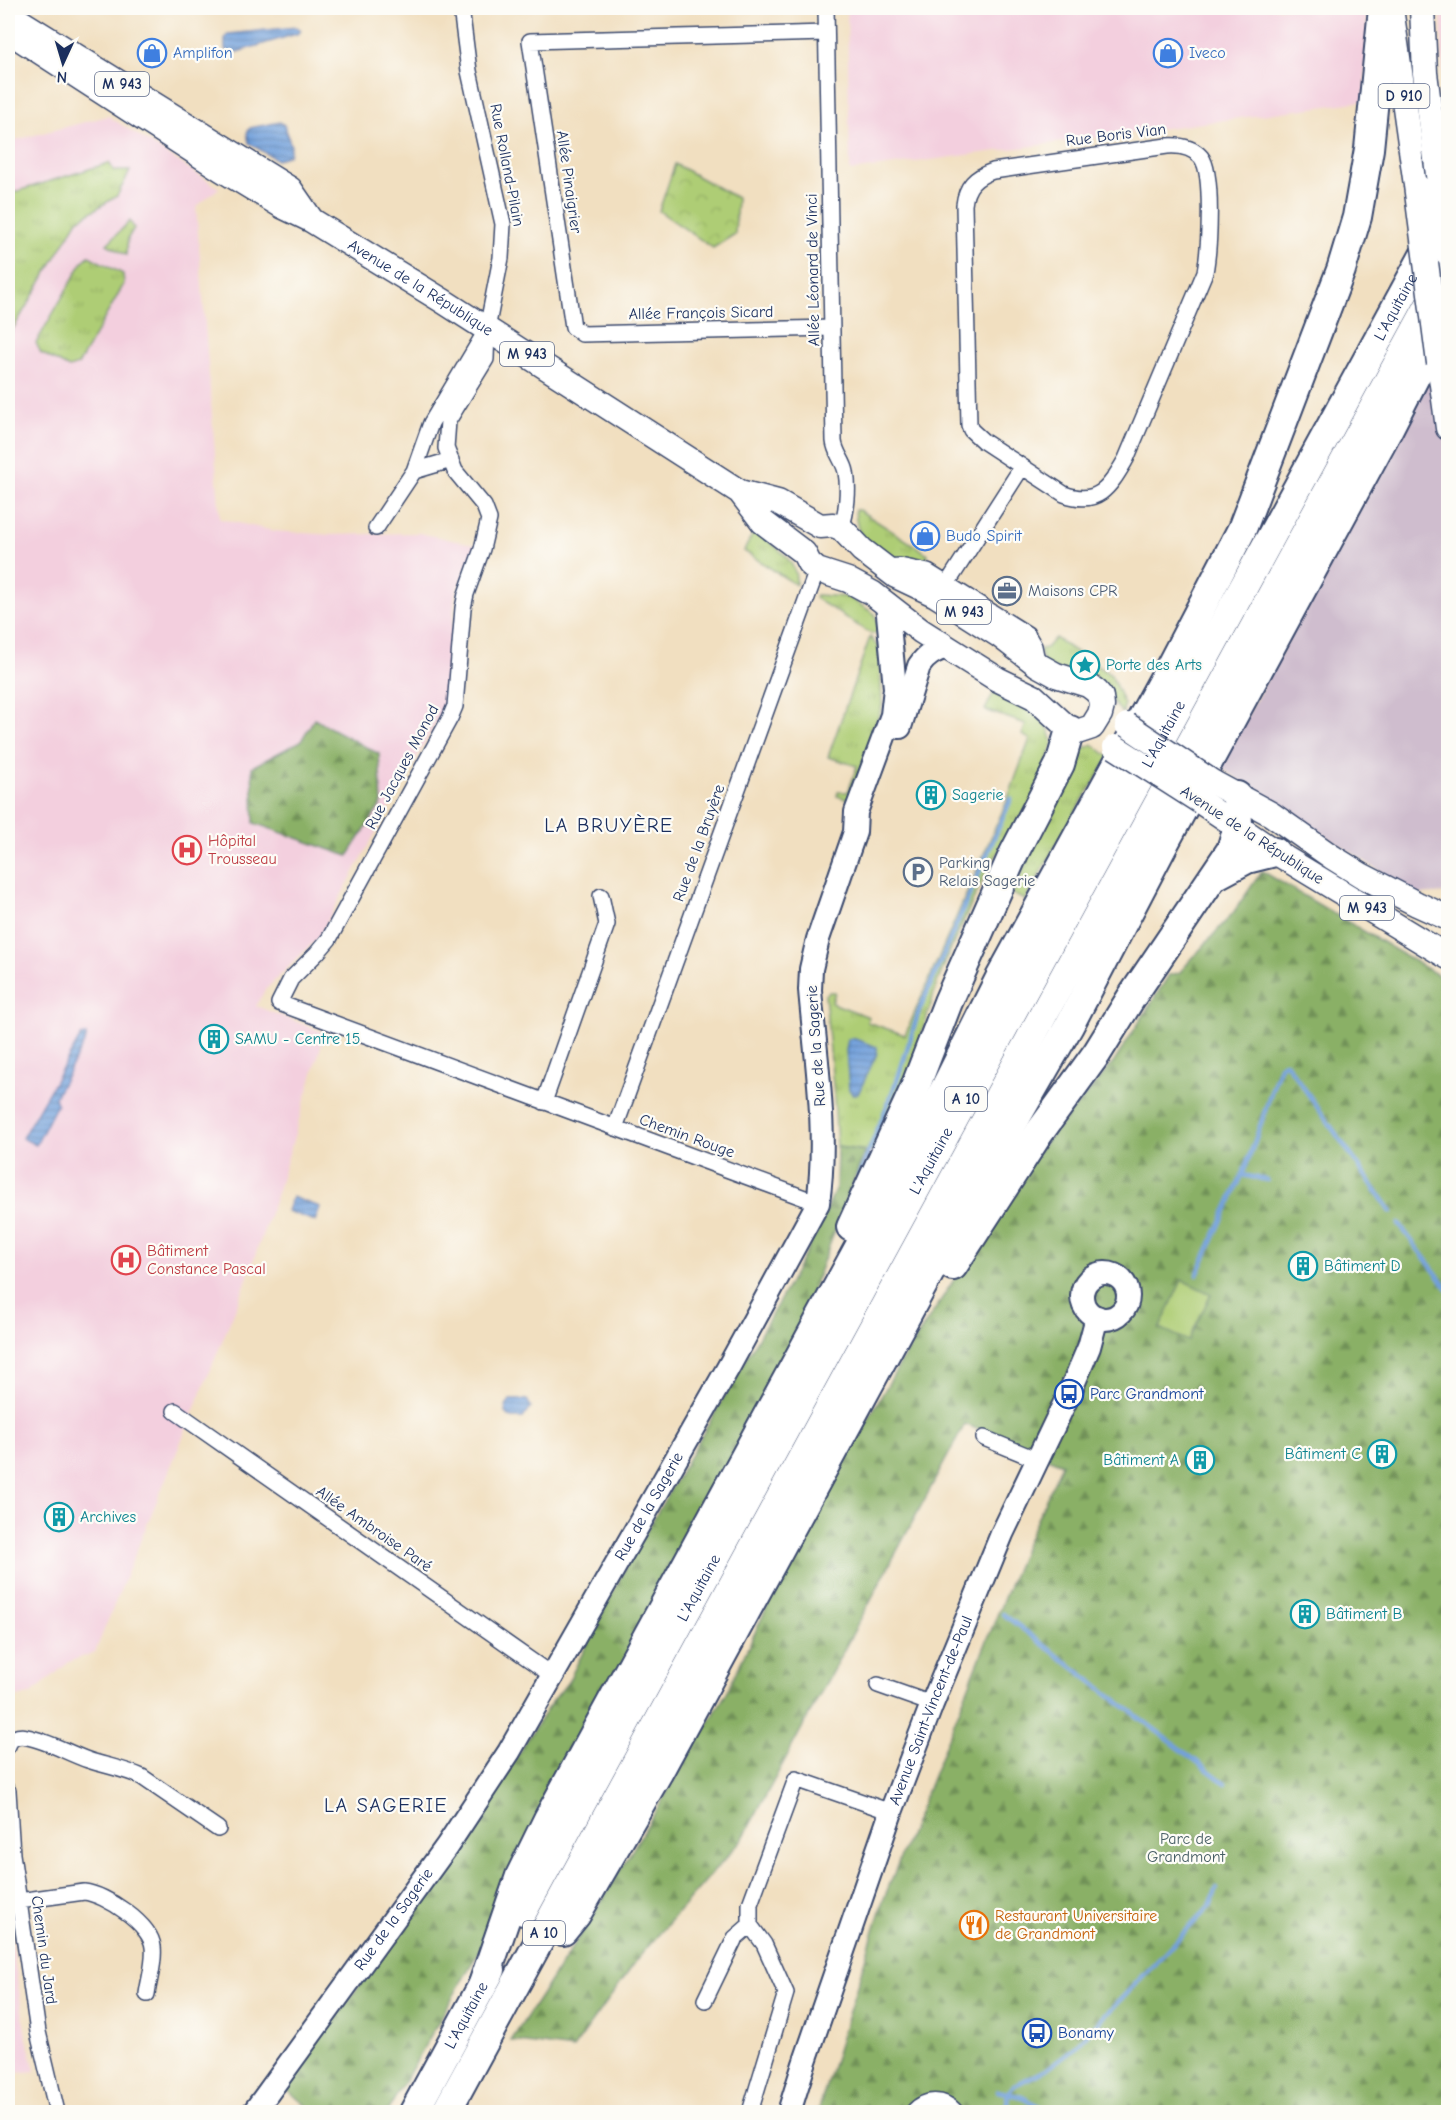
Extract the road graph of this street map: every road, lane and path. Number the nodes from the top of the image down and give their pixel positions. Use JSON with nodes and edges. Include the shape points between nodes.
{"nodes":[{"id":1,"x":461,"y":8,"type":"edge"},
{"id":2,"x":826,"y":8,"type":"edge"},
{"id":3,"x":1383,"y":8,"type":"edge"},
{"id":4,"x":1391,"y":8,"type":"edge"},
{"id":5,"x":1422,"y":8,"type":"edge"},
{"id":6,"x":8,"y":14,"type":"edge"},
{"id":7,"x":8,"y":31,"type":"edge"},
{"id":8,"x":826,"y":33,"type":"junction"},
{"id":9,"x":1449,"y":210,"type":"edge"},
{"id":10,"x":311,"y":220,"type":"junction"},
{"id":11,"x":1449,"y":254,"type":"edge"},
{"id":12,"x":1449,"y":271,"type":"edge"},
{"id":13,"x":1449,"y":312,"type":"edge"},
{"id":14,"x":573,"y":327,"type":"joint"},
{"id":15,"x":832,"y":328,"type":"junction"},
{"id":16,"x":487,"y":329,"type":"junction"},
{"id":17,"x":1449,"y":428,"type":"edge"},
{"id":18,"x":451,"y":460,"type":"junction"},
{"id":19,"x":1022,"y":467,"type":"junction"},
{"id":20,"x":414,"y":471,"type":"junction"},
{"id":21,"x":740,"y":492,"type":"junction"},
{"id":22,"x":831,"y":527,"type":"junction"},
{"id":23,"x":376,"y":528,"type":"dead end"},
{"id":24,"x":811,"y":562,"type":"junction"},
{"id":25,"x":883,"y":567,"type":"junction"},
{"id":26,"x":947,"y":584,"type":"junction"},
{"id":27,"x":887,"y":604,"type":"junction"},
{"id":28,"x":946,"y":647,"type":"junction"},
{"id":29,"x":1038,"y":665,"type":"junction"},
{"id":30,"x":1102,"y":706,"type":"junction"},
{"id":31,"x":1078,"y":730,"type":"junction"},
{"id":32,"x":1207,"y":792,"type":"junction"},
{"id":33,"x":1237,"y":796,"type":"junction"},
{"id":34,"x":1238,"y":827,"type":"junction"},
{"id":35,"x":855,"y":832,"type":"junction"},
{"id":36,"x":1275,"y":852,"type":"junction"},
{"id":37,"x":1215,"y":876,"type":"junction"},
{"id":38,"x":601,"y":896,"type":"dead end"},
{"id":39,"x":1449,"y":918,"type":"edge"},
{"id":40,"x":1449,"y":957,"type":"edge"},
{"id":41,"x":279,"y":1003,"type":"joint"},
{"id":42,"x":544,"y":1102,"type":"junction"},
{"id":43,"x":615,"y":1128,"type":"junction"},
{"id":44,"x":818,"y":1203,"type":"junction"},
{"id":45,"x":1097,"y":1317,"type":"dead end"},
{"id":46,"x":867,"y":1388,"type":"junction"},
{"id":47,"x":775,"y":1404,"type":"junction"},
{"id":48,"x":175,"y":1411,"type":"dead end"},
{"id":49,"x":984,"y":1438,"type":"dead end"},
{"id":50,"x":1038,"y":1460,"type":"junction"},
{"id":51,"x":553,"y":1676,"type":"junction"},
{"id":52,"x":878,"y":1685,"type":"dead end"},
{"id":53,"x":932,"y":1704,"type":"junction"},
{"id":54,"x":8,"y":1746,"type":"edge"},
{"id":55,"x":8,"y":1791,"type":"edge"},
{"id":56,"x":891,"y":1812,"type":"junction"},
{"id":57,"x":218,"y":1829,"type":"dead end"},
{"id":58,"x":19,"y":1901,"type":"junction"},
{"id":59,"x":750,"y":1925,"type":"junction"},
{"id":60,"x":482,"y":1987,"type":"junction"},
{"id":61,"x":147,"y":1994,"type":"dead end"},
{"id":62,"x":508,"y":1998,"type":"junction"},
{"id":63,"x":705,"y":2000,"type":"dead end"},
{"id":64,"x":57,"y":2112,"type":"edge"},
{"id":65,"x":254,"y":2112,"type":"edge"},
{"id":66,"x":414,"y":2112,"type":"edge"},
{"id":67,"x":446,"y":2112,"type":"edge"},
{"id":68,"x":750,"y":2112,"type":"edge"},
{"id":69,"x":789,"y":2112,"type":"edge"},
{"id":70,"x":913,"y":2112,"type":"edge"},
{"id":71,"x":956,"y":2112,"type":"edge"}],
"edges":[{"from":1,"to":16,"type":"street","name":"Rue Rolland-Pilain","via":[[467,60],[503,224],[501,258]]},
{"from":2,"to":8,"type":"street","name":"Allée Léonard de Vinci"},
{"from":3,"to":47,"type":"highway","via":[[1369,149],[1354,226],[1341,270],[1242,529]]},
{"from":4,"to":17,"type":"main road","number":"D 910","bridge":true},
{"from":5,"to":11,"type":"main road","number":"D 910","bridge":true,"via":[[1425,73]]},
{"from":6,"to":10,"type":"main road","name":"Avenue de la République","number":"M 943","via":[[290,189]]},
{"from":7,"to":10,"type":"main road","name":"Avenue de la République","number":"M 943","via":[[221,169]]},
{"from":8,"to":14,"type":"street","name":"Allée Pinaigrier","via":[[530,41]]},
{"from":8,"to":15,"type":"street","name":"Allée Léonard de Vinci"},
{"from":9,"to":60,"type":"highway","name":"L'Aquitaine","number":"A 10"},
{"from":10,"to":16,"type":"main road","name":"Avenue de la République","number":"M 943"},
{"from":12,"to":62,"type":"highway","name":"L'Aquitaine","number":"A 10"},
{"from":13,"to":46,"type":"highway","via":[[1101,966]]},
{"from":14,"to":15,"type":"street","name":"Allée François Sicard","via":[[582,334]]},
{"from":15,"to":22,"type":"street","name":"Allée Léonard de Vinci","via":[[835,447],[846,470],[846,503],[845,518]]},
{"from":16,"to":18,"type":"street","via":[[486,359],[448,421],[446,448]]},
{"from":16,"to":20,"type":"street","via":[[431,423]]},
{"from":16,"to":21,"type":"main road","name":"Avenue de la République","number":"M 943"},
{"from":18,"to":20,"type":"street"},
{"from":18,"to":41,"type":"street","name":"Rue Jacques Monod","via":[[489,519],[464,601],[455,706],[329,939],[291,978]]},
{"from":19,"to":19,"type":"street","name":"Rue Boris Vian","via":[[1064,494],[1086,497],[1099,495],[1108,488],[1126,459],[1208,258],[1207,172],[1202,158],[1190,149],[1167,146],[993,171],[976,178],[966,190],[968,419],[976,435]]},
{"from":19,"to":26,"type":"street"},
{"from":20,"to":23,"type":"street"},
{"from":21,"to":22,"type":"main road","name":"Avenue de la République","number":"M 943","via":[[778,501]]},
{"from":21,"to":24,"type":"main road","name":"Avenue de la République","number":"M 943","via":[[763,522]]},
{"from":22,"to":24,"type":"main road","via":[[809,537]]},
{"from":22,"to":25,"type":"main road","name":"Avenue de la République","number":"M 943"},
{"from":24,"to":27,"type":"main road","name":"Avenue de la République","number":"M 943"},
{"from":24,"to":43,"type":"street","name":"Rue de la Bruyère"},
{"from":25,"to":26,"type":"street","via":[[913,568]]},
{"from":25,"to":29,"type":"main road","name":"Avenue de la République","number":"M 943","via":[[999,634]]},
{"from":26,"to":29,"type":"street","via":[[1027,634]]},
{"from":27,"to":28,"type":"main road","name":"Avenue de la République","number":"M 943"},
{"from":27,"to":35,"type":"street","name":"Rue de la Sagerie","via":[[892,715],[856,812]]},
{"from":28,"to":31,"type":"main road","name":"Avenue de la République","number":"M 943","via":[[1034,697]]},
{"from":28,"to":35,"type":"street","name":"Rue de la Sagerie","via":[[923,659],[919,666],[867,815]]},
{"from":29,"to":30,"type":"main road","name":"Avenue de la République","number":"M 943","via":[[1088,685],[1101,697]]},
{"from":30,"to":31,"type":"main road","via":[[1092,727]]},
{"from":30,"to":32,"type":"main road","name":"Avenue de la République","number":"M 943","bridge":true},
{"from":31,"to":32,"type":"main road","name":"Avenue de la République","number":"M 943","bridge":true},
{"from":31,"to":47,"type":"highway","via":[[1014,853],[914,1090],[810,1313]]},
{"from":32,"to":33,"type":"main road","name":"Avenue de la République","number":"M 943"},
{"from":32,"to":34,"type":"main road","name":"Avenue de la République","number":"M 943"},
{"from":33,"to":34,"type":"highway"},
{"from":33,"to":39,"type":"main road","name":"Avenue de la République","number":"M 943","via":[[1271,814],[1361,875]]},
{"from":34,"to":36,"type":"main road","name":"Avenue de la République","number":"M 943"},
{"from":34,"to":37,"type":"highway","via":[[1232,850]]},
{"from":35,"to":44,"type":"street","name":"Rue de la Sagerie","via":[[811,969],[823,1145]]},
{"from":36,"to":37,"type":"highway","via":[[1247,859]]},
{"from":36,"to":40,"type":"main road","name":"Avenue de la République","number":"M 943"},
{"from":37,"to":46,"type":"highway","via":[[1039,1133],[915,1325]]},
{"from":38,"to":42,"type":"street","via":[[607,924]]},
{"from":41,"to":42,"type":"street","name":"Chemin Rouge"},
{"from":42,"to":43,"type":"street","name":"Chemin Rouge"},
{"from":43,"to":44,"type":"street","name":"Chemin Rouge"},
{"from":44,"to":51,"type":"street","name":"Rue de la Sagerie"},
{"from":45,"to":50,"type":"street","name":"Avenue Saint-Vincent-de-Paul","via":[[1085,1357]]},
{"from":46,"to":62,"type":"highway","via":[[587,1897]]},
{"from":47,"to":60,"type":"highway","via":[[548,1818],[520,1876]]},
{"from":48,"to":51,"type":"street","name":"Allée Ambroise Paré"},
{"from":49,"to":50,"type":"street"},
{"from":50,"to":53,"type":"street","name":"Avenue Saint-Vincent-de-Paul","via":[[1002,1534]]},
{"from":51,"to":65,"type":"street","name":"Rue de la Sagerie","via":[[447,1846]]},
{"from":52,"to":53,"type":"street"},
{"from":53,"to":56,"type":"street","name":"Avenue Saint-Vincent-de-Paul"},
{"from":54,"to":57,"type":"street","via":[[13,1738],[26,1737],[130,1772]]},
{"from":55,"to":58,"type":"street","name":"Chemin du Jard"},
{"from":56,"to":59,"type":"street","via":[[796,1779],[750,1904]]},
{"from":56,"to":69,"type":"street","name":"Avenue Saint-Vincent-de-Paul"},
{"from":58,"to":61,"type":"street","via":[[92,1893],[143,1926],[152,1940],[153,1955]]},
{"from":58,"to":64,"type":"street","name":"Chemin du Jard","via":[[38,2032]]},
{"from":59,"to":63,"type":"street","via":[[735,1938]]},
{"from":59,"to":68,"type":"street","via":[[764,1944],[786,1993]]},
{"from":60,"to":66,"type":"highway","name":"L'Aquitaine","number":"A 10"},
{"from":62,"to":67,"type":"highway","name":"L'Aquitaine","number":"A 10"},
{"from":70,"to":71,"type":"street","via":[[923,2104],[937,2101]]}]}
